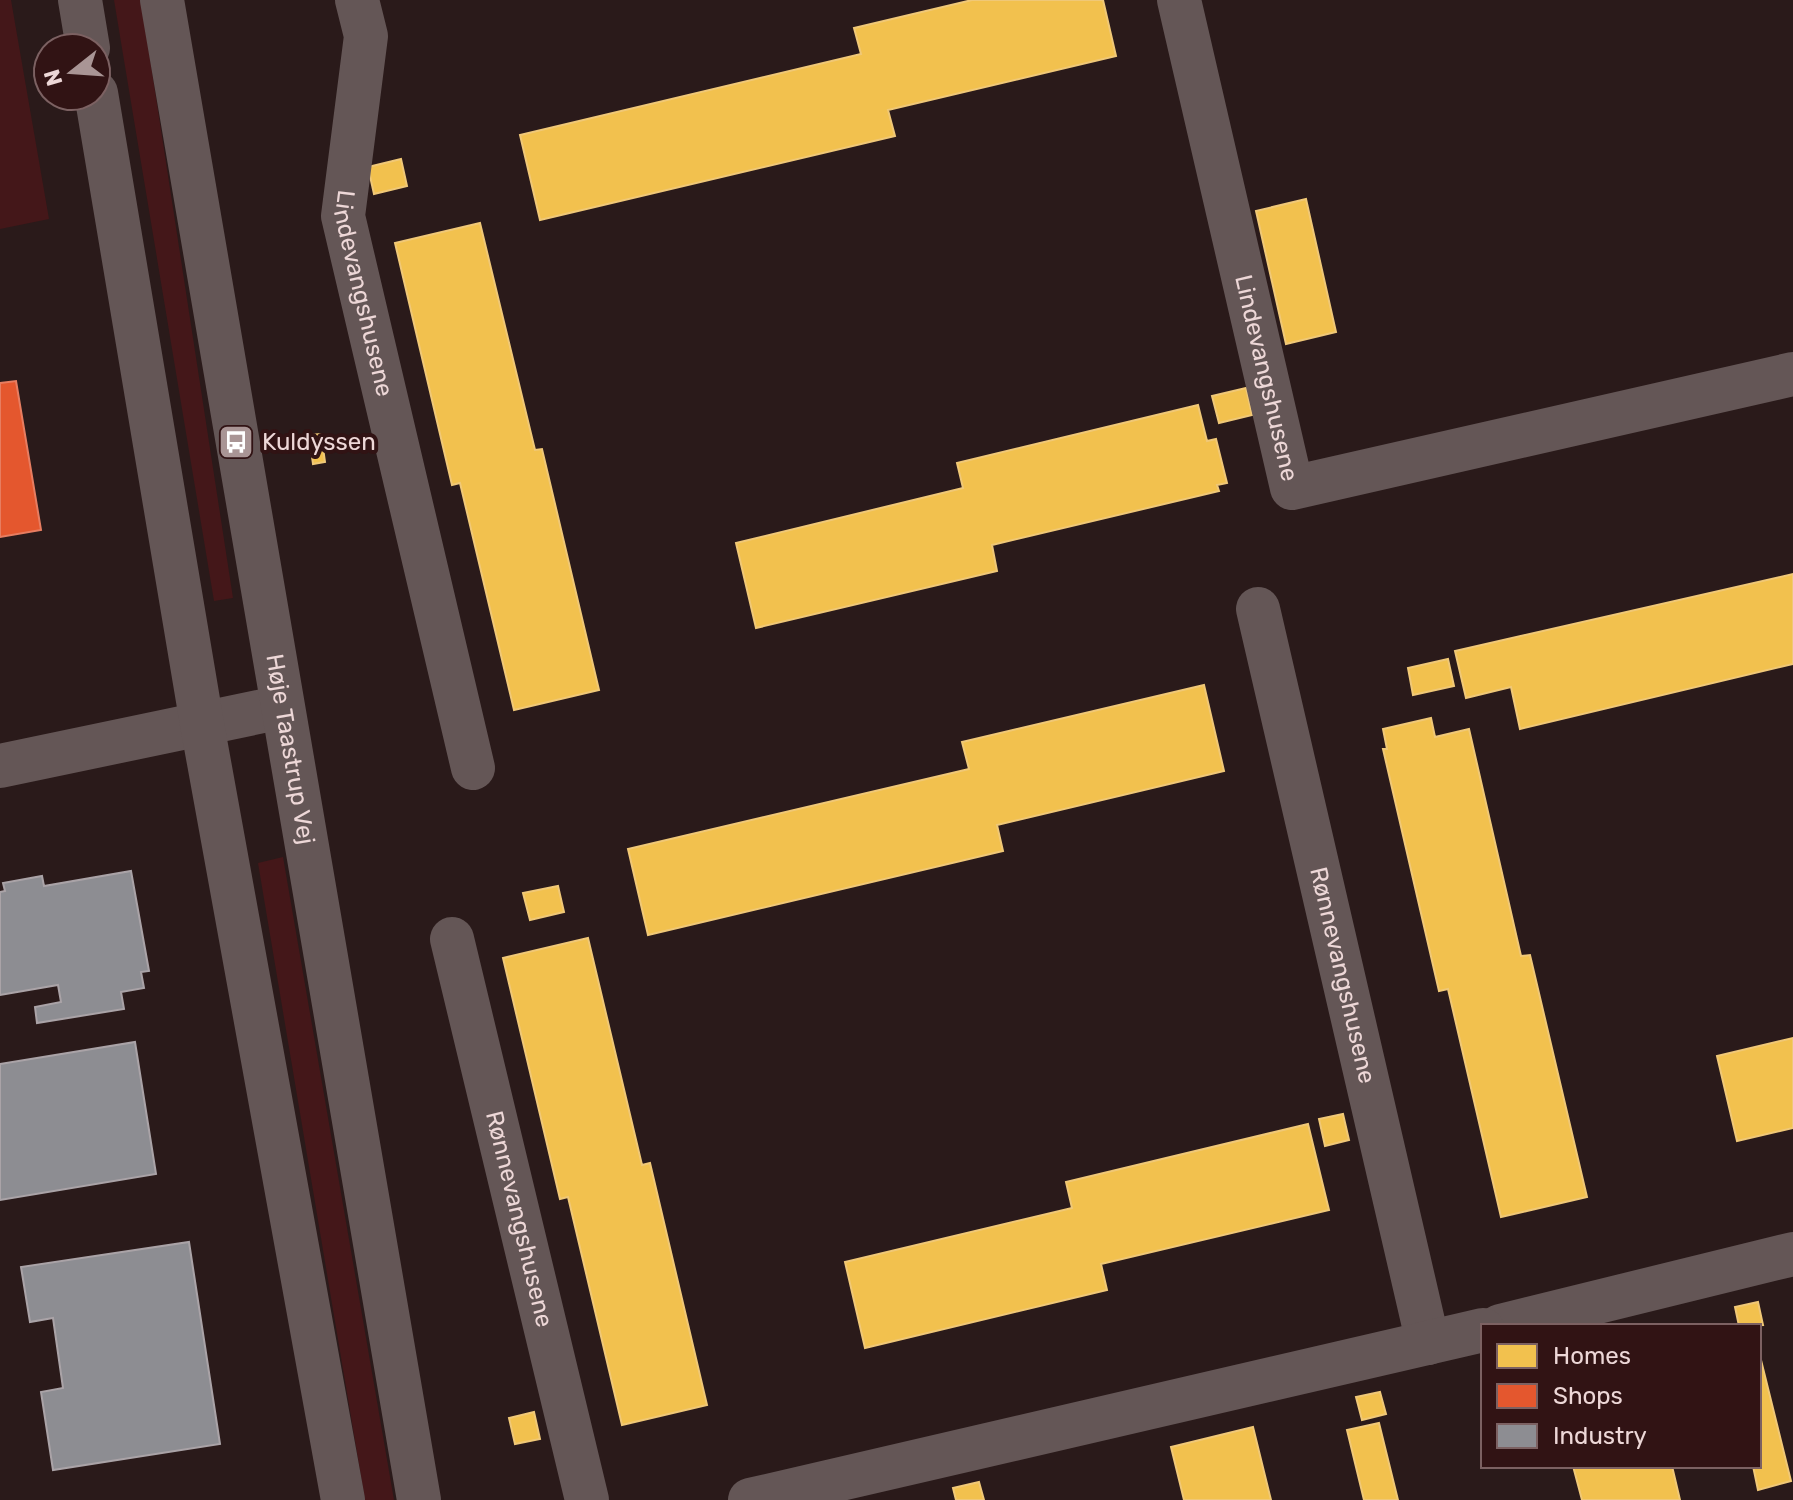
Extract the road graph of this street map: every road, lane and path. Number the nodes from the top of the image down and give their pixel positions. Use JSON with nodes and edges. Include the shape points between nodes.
{"nodes":[{"id":1,"x":80,"y":0,"type":"edge"},
{"id":2,"x":162,"y":0,"type":"edge"},
{"id":3,"x":357,"y":0,"type":"edge"},
{"id":4,"x":1179,"y":0,"type":"edge"},
{"id":5,"x":85,"y":32,"type":"edge"},
{"id":6,"x":99,"y":112,"type":"edge"},
{"id":7,"x":1793,"y":374,"type":"edge"},
{"id":8,"x":1258,"y":609,"type":"dead end"},
{"id":9,"x":282,"y":707,"type":"junction"},
{"id":10,"x":202,"y":724,"type":"junction"},
{"id":11,"x":0,"y":766,"type":"edge"},
{"id":12,"x":473,"y":768,"type":"dead end"},
{"id":13,"x":452,"y":939,"type":"dead end"},
{"id":14,"x":1793,"y":1254,"type":"edge"},
{"id":15,"x":1508,"y":1324,"type":"edge"},
{"id":16,"x":1481,"y":1330,"type":"edge"},
{"id":17,"x":1428,"y":1343,"type":"junction"},
{"id":18,"x":343,"y":1500,"type":"edge"},
{"id":19,"x":419,"y":1500,"type":"edge"},
{"id":20,"x":587,"y":1500,"type":"edge"},
{"id":21,"x":750,"y":1500,"type":"edge"}],
"edges":[{"from":1,"to":5,"type":"street"},
{"from":2,"to":9,"type":"street","name":"Høje Taastrup Vej"},
{"from":3,"to":12,"type":"street","name":"Lindevangshusene","via":[[366,36],[343,216]]},
{"from":4,"to":7,"type":"street","name":"Lindevangshusene","via":[[1292,488]]},
{"from":6,"to":10,"type":"street"},
{"from":8,"to":17,"type":"street","name":"Rønnevangshusene"},
{"from":9,"to":10,"type":"street"},
{"from":9,"to":19,"type":"street","name":"Høje Taastrup Vej"},
{"from":10,"to":11,"type":"street"},
{"from":10,"to":18,"type":"street"},
{"from":13,"to":20,"type":"street","name":"Rønnevangshusene"},
{"from":14,"to":15,"type":"street"},
{"from":16,"to":17,"type":"street"},
{"from":17,"to":21,"type":"street"}]}
